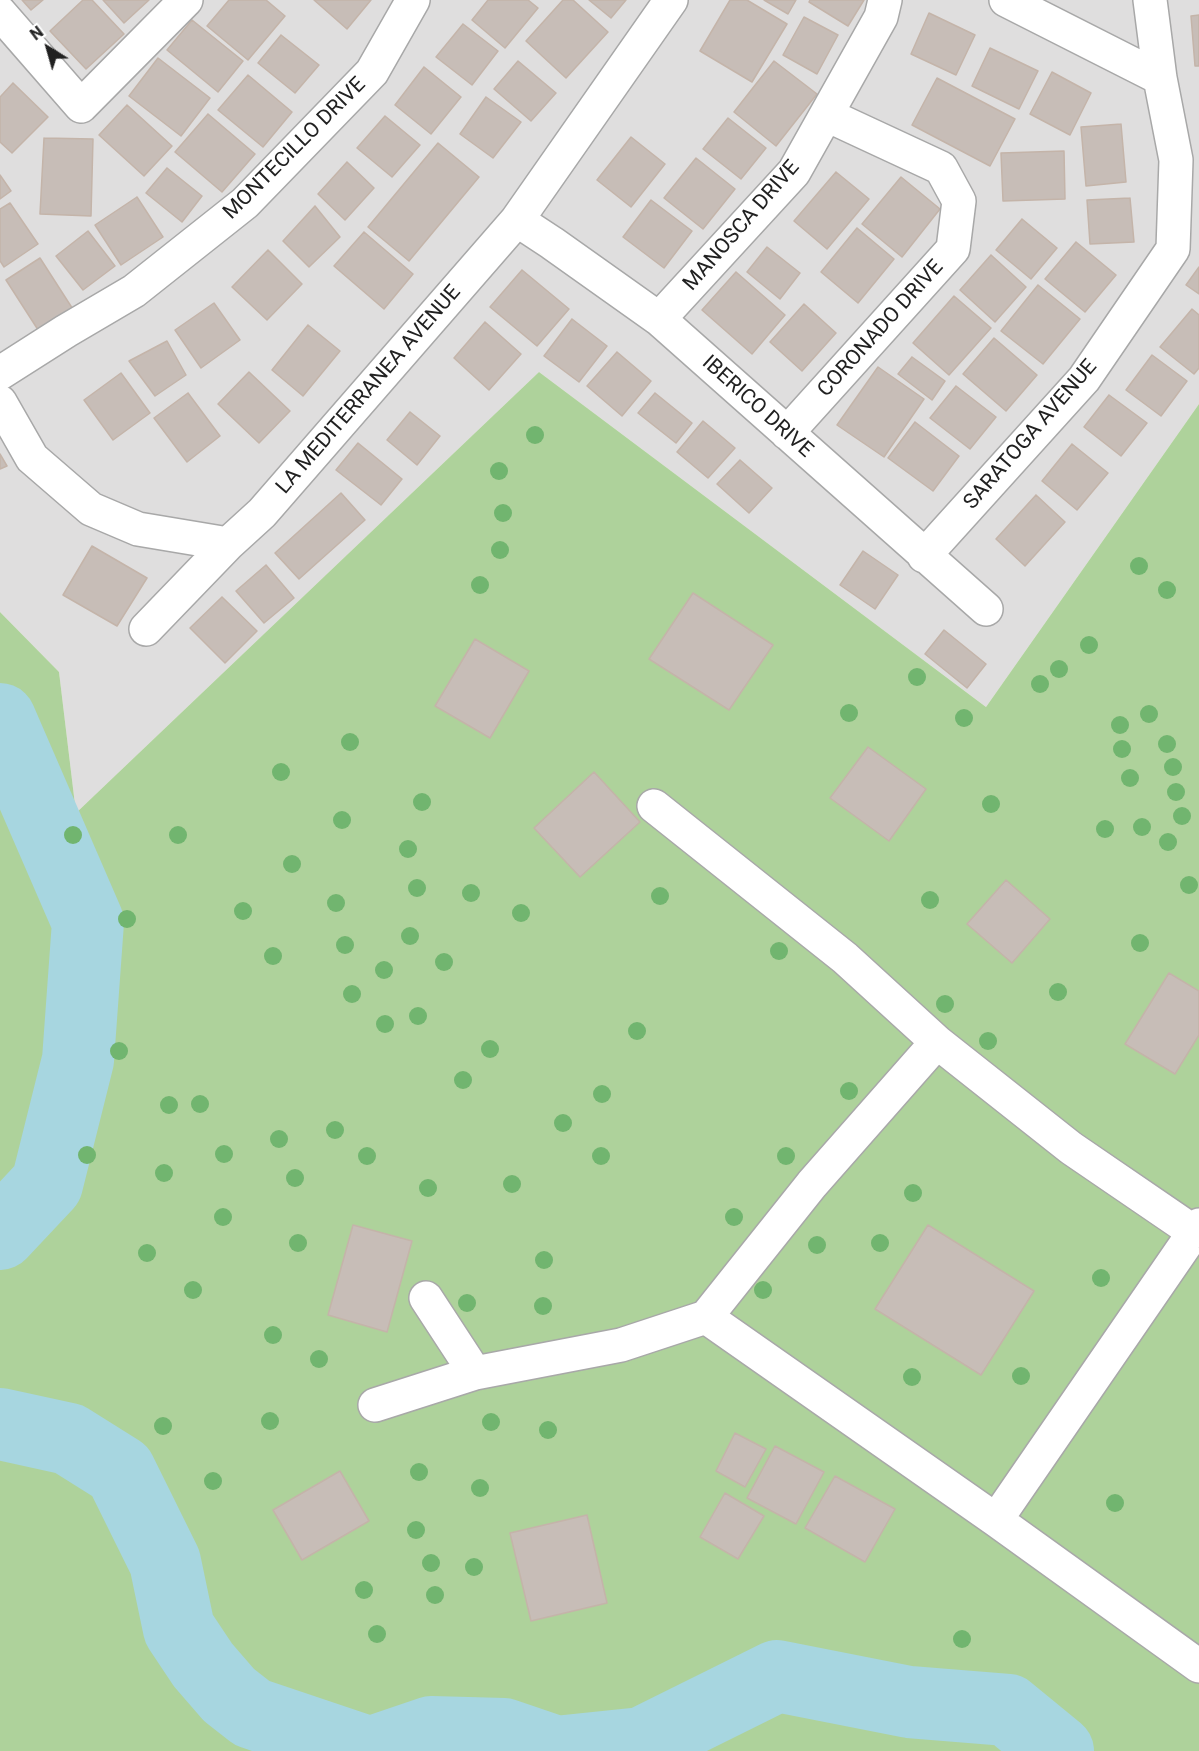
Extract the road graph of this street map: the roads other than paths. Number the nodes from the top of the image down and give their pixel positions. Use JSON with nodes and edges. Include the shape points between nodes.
{"nodes":[{"id":1,"x":186,"y":0,"type":"edge"},
{"id":2,"x":413,"y":0,"type":"edge"},
{"id":3,"x":671,"y":0,"type":"edge"},
{"id":4,"x":885,"y":0,"type":"edge"},
{"id":5,"x":1006,"y":0,"type":"edge"},
{"id":6,"x":1150,"y":0,"type":"edge"},
{"id":7,"x":0,"y":13,"type":"edge"},
{"id":8,"x":1160,"y":78,"type":"junction"},
{"id":9,"x":827,"y":115,"type":"junction"},
{"id":10,"x":517,"y":220,"type":"junction"},
{"id":11,"x":659,"y":319,"type":"junction"},
{"id":12,"x":0,"y":373,"type":"edge"},
{"id":13,"x":0,"y":402,"type":"edge"},
{"id":14,"x":787,"y":433,"type":"junction"},
{"id":15,"x":228,"y":544,"type":"junction"},
{"id":16,"x":924,"y":556,"type":"junction"},
{"id":17,"x":986,"y":609,"type":"dead end"},
{"id":18,"x":146,"y":629,"type":"dead end"},
{"id":19,"x":654,"y":806,"type":"dead end"},
{"id":20,"x":937,"y":1042,"type":"junction"},
{"id":21,"x":1197,"y":1228,"type":"edge"},
{"id":22,"x":426,"y":1298,"type":"dead end"},
{"id":23,"x":706,"y":1317,"type":"junction"},
{"id":24,"x":475,"y":1373,"type":"junction"},
{"id":25,"x":375,"y":1405,"type":"dead end"},
{"id":26,"x":996,"y":1520,"type":"junction"},
{"id":27,"x":1199,"y":1666,"type":"edge"}],
"edges":[{"from":1,"to":7,"type":"street","via":[[81,106]]},
{"from":2,"to":12,"type":"street","name":"MONTECILLO DRIVE","via":[[372,72],[245,203],[134,291]]},
{"from":3,"to":10,"type":"street","name":"LA MEDITERRANEA AVENUE"},
{"from":4,"to":9,"type":"street","name":"MANOSCA DRIVE","via":[[881,17]]},
{"from":5,"to":8,"type":"street"},
{"from":6,"to":8,"type":"street","name":"SARATOGA AVENUE"},
{"from":8,"to":16,"type":"street","name":"SARATOGA AVENUE","via":[[1176,160],[1173,249],[1084,378]]},
{"from":9,"to":11,"type":"street","name":"MANOSCA DRIVE","via":[[794,172]]},
{"from":9,"to":14,"type":"street","name":"CORONADO DRIVE","via":[[941,168],[959,201],[953,249]]},
{"from":10,"to":11,"type":"street","name":"IBERICO DRIVE"},
{"from":10,"to":15,"type":"street","name":"LA MEDITERRANEA AVENUE","via":[[262,513]]},
{"from":11,"to":14,"type":"street","name":"IBERICO DRIVE"},
{"from":13,"to":15,"type":"street","via":[[32,458],[91,509],[138,530]]},
{"from":14,"to":16,"type":"street","name":"IBERICO DRIVE"},
{"from":15,"to":18,"type":"street","name":"LA MEDITERRANEA AVENUE"},
{"from":16,"to":17,"type":"street","name":"IBERICO DRIVE"},
{"from":19,"to":20,"type":"street","via":[[845,958]]},
{"from":20,"to":21,"type":"street","via":[[1071,1148]]},
{"from":20,"to":23,"type":"street","via":[[812,1184]]},
{"from":21,"to":26,"type":"street"},
{"from":22,"to":24,"type":"street"},
{"from":23,"to":24,"type":"street","via":[[621,1345]]},
{"from":23,"to":26,"type":"street"},
{"from":24,"to":25,"type":"street"},
{"from":26,"to":27,"type":"street"}]}
